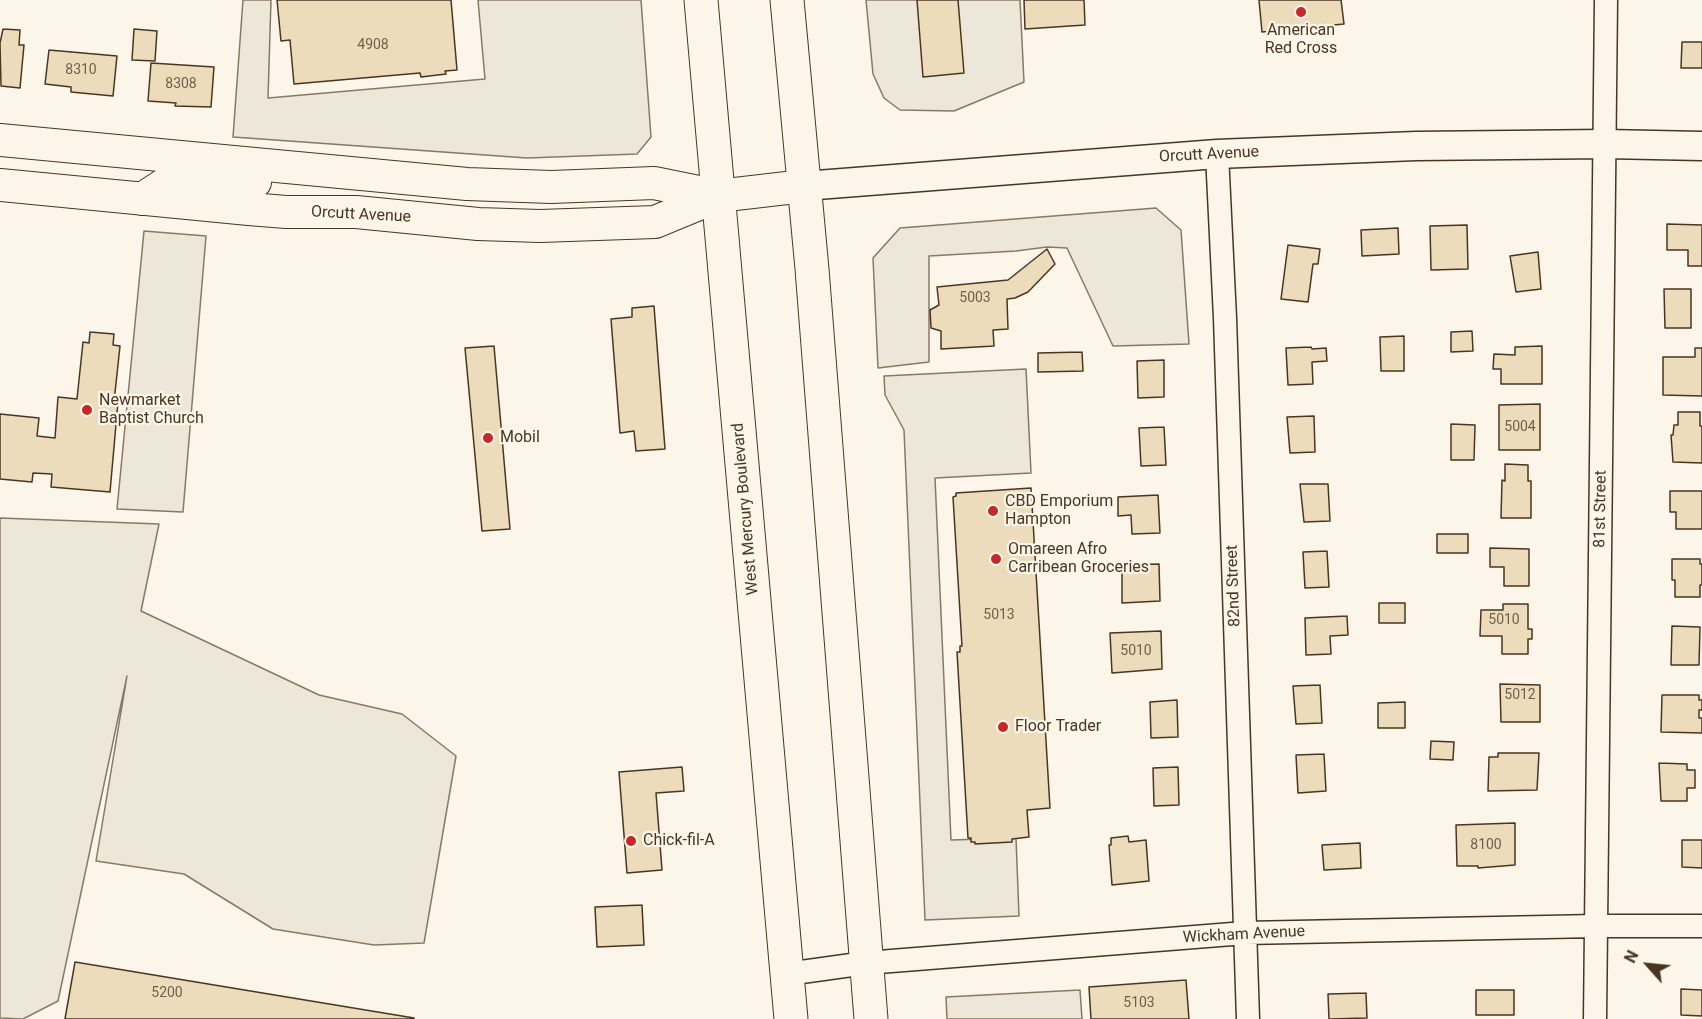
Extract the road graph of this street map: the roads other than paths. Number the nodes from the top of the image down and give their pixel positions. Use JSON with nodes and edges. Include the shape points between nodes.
{"nodes":[{"id":1,"x":701,"y":0,"type":"edge"},
{"id":2,"x":787,"y":0,"type":"edge"},
{"id":3,"x":1606,"y":0,"type":"edge"},
{"id":4,"x":0,"y":140,"type":"edge"},
{"id":5,"x":1605,"y":144,"type":"junction"},
{"id":6,"x":1702,"y":146,"type":"edge"},
{"id":7,"x":1217,"y":154,"type":"junction"},
{"id":8,"x":265,"y":165,"type":"junction"},
{"id":9,"x":0,"y":185,"type":"edge"},
{"id":10,"x":804,"y":186,"type":"junction"},
{"id":11,"x":718,"y":196,"type":"junction"},
{"id":12,"x":141,"y":200,"type":"junction"},
{"id":13,"x":1596,"y":926,"type":"junction"},
{"id":14,"x":1702,"y":926,"type":"edge"},
{"id":15,"x":1245,"y":933,"type":"junction"},
{"id":16,"x":866,"y":963,"type":"junction"},
{"id":17,"x":787,"y":974,"type":"junction"},
{"id":18,"x":791,"y":1019,"type":"edge"},
{"id":19,"x":871,"y":1019,"type":"edge"},
{"id":20,"x":1248,"y":1019,"type":"edge"},
{"id":21,"x":1596,"y":1019,"type":"edge"}],
"edges":[{"from":1,"to":11,"type":"highway","name":"West Mercury Boulevard"},
{"from":2,"to":10,"type":"highway"},
{"from":3,"to":5,"type":"street","name":"81st Street"},
{"from":4,"to":8,"type":"main road","name":"Orcutt Avenue"},
{"from":5,"to":6,"type":"street","name":"Orcutt Avenue"},
{"from":5,"to":7,"type":"street","name":"Orcutt Avenue"},
{"from":5,"to":13,"type":"street","name":"81st Street"},
{"from":7,"to":10,"type":"street","name":"Orcutt Avenue"},
{"from":7,"to":15,"type":"street","name":"82nd Street"},
{"from":8,"to":11,"type":"main road","name":"Orcutt Avenue","via":[[467,184],[551,187],[654,183]]},
{"from":8,"to":12,"type":"main road","via":[[264,174],[251,184],[182,181],[165,184]]},
{"from":9,"to":12,"type":"main road","name":"Orcutt Avenue"},
{"from":10,"to":11,"type":"main road","name":"Orcutt Avenue"},
{"from":10,"to":16,"type":"highway"},
{"from":11,"to":12,"type":"main road","name":"Orcutt Avenue","via":[[655,222],[540,226]]},
{"from":11,"to":17,"type":"highway","name":"West Mercury Boulevard"},
{"from":13,"to":14,"type":"street","name":"Wickham Avenue"},
{"from":13,"to":15,"type":"street","name":"Wickham Avenue"},
{"from":13,"to":21,"type":"street","name":"81st Street"},
{"from":15,"to":16,"type":"street","name":"Wickham Avenue"},
{"from":15,"to":20,"type":"street","name":"82nd Street"},
{"from":16,"to":17,"type":"street","name":"Wickham Avenue"},
{"from":16,"to":19,"type":"highway"},
{"from":17,"to":18,"type":"highway","name":"West Mercury Boulevard"}]}
